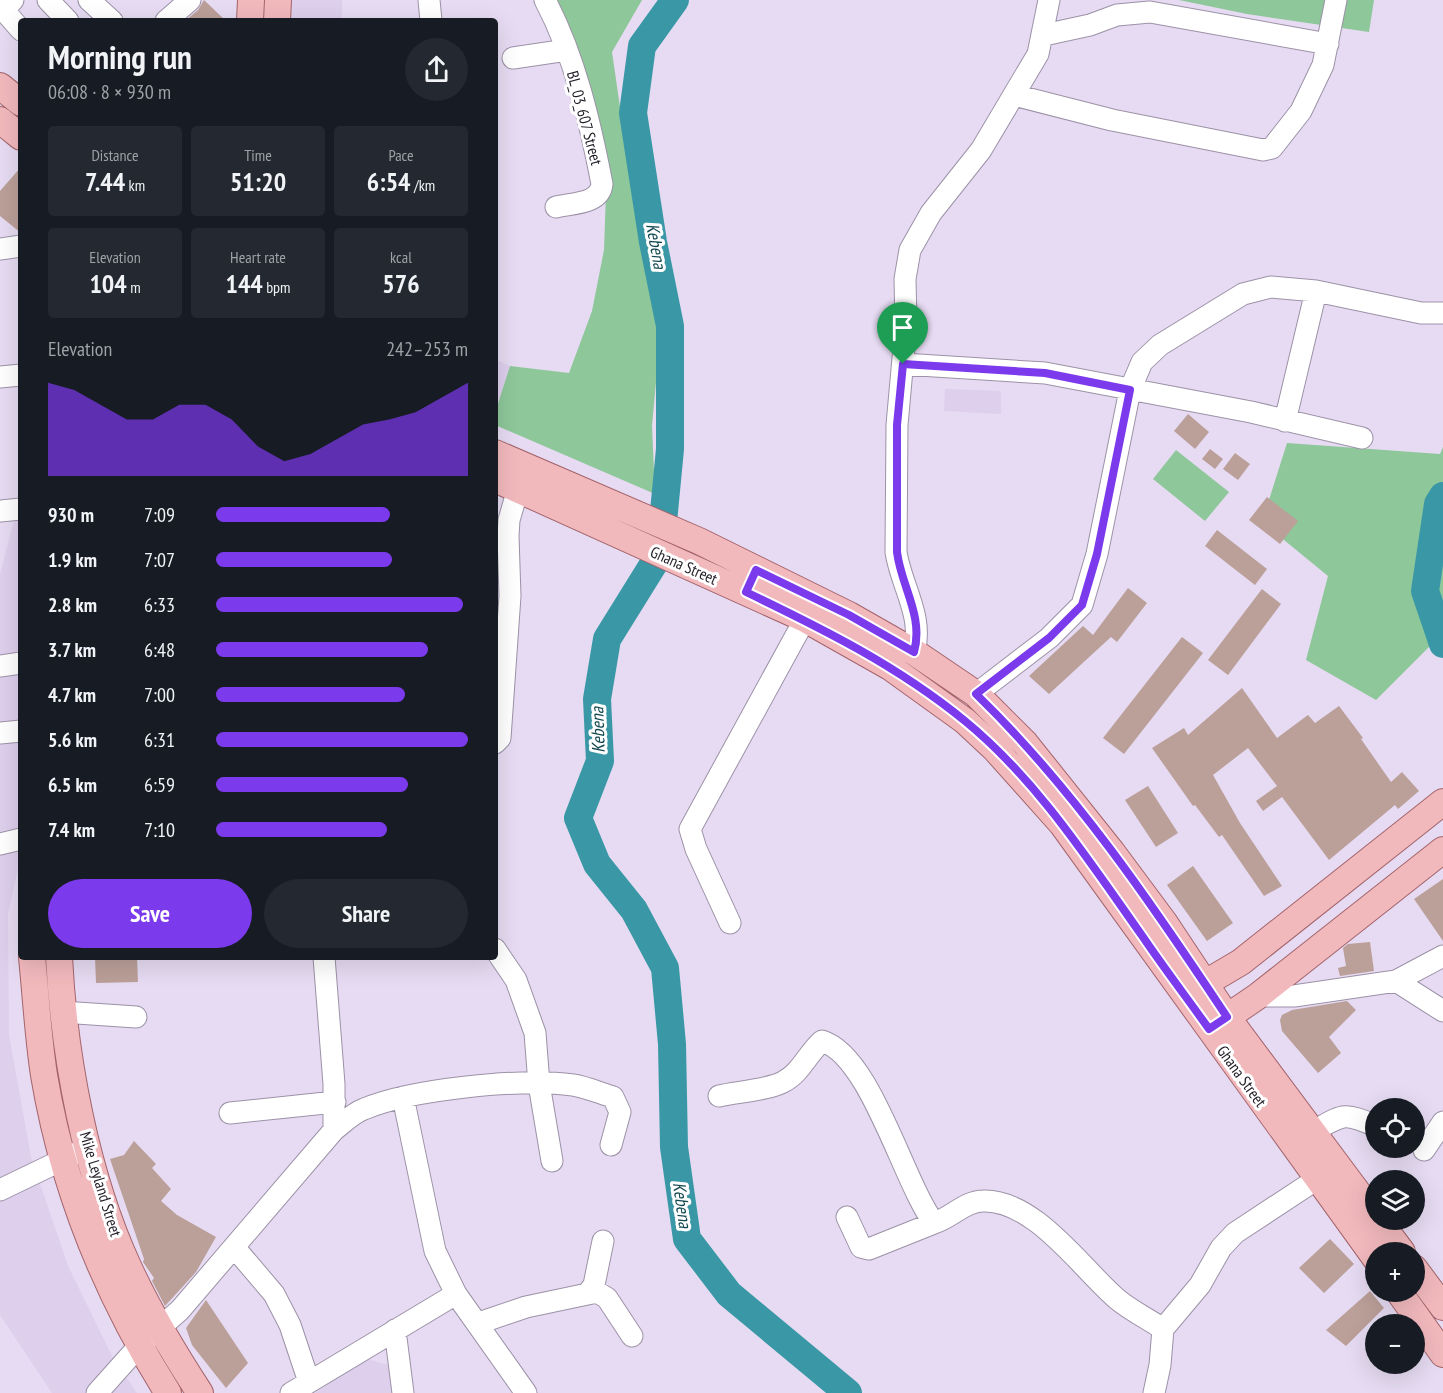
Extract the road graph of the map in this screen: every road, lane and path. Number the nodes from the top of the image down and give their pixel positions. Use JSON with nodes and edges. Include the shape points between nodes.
{"nodes":[{"id":1,"x":13,"y":0,"type":"edge"},
{"id":2,"x":48,"y":0,"type":"edge"},
{"id":3,"x":89,"y":0,"type":"edge"},
{"id":4,"x":190,"y":0,"type":"edge"},
{"id":5,"x":251,"y":0,"type":"edge"},
{"id":6,"x":278,"y":0,"type":"edge"},
{"id":7,"x":429,"y":0,"type":"edge"},
{"id":8,"x":545,"y":0,"type":"edge"},
{"id":9,"x":1048,"y":0,"type":"edge"},
{"id":10,"x":1336,"y":0,"type":"edge"},
{"id":11,"x":65,"y":18,"type":"edge"},
{"id":12,"x":109,"y":18,"type":"edge"},
{"id":13,"x":169,"y":18,"type":"edge"},
{"id":14,"x":250,"y":18,"type":"edge"},
{"id":15,"x":277,"y":18,"type":"edge"},
{"id":16,"x":431,"y":18,"type":"edge"},
{"id":17,"x":18,"y":27,"type":"edge"},
{"id":18,"x":1044,"y":35,"type":"junction"},
{"id":19,"x":1328,"y":44,"type":"junction"},
{"id":20,"x":567,"y":50,"type":"junction"},
{"id":21,"x":513,"y":58,"type":"dead end"},
{"id":22,"x":0,"y":86,"type":"edge"},
{"id":23,"x":1014,"y":95,"type":"junction"},
{"id":24,"x":18,"y":101,"type":"edge"},
{"id":25,"x":0,"y":120,"type":"edge"},
{"id":26,"x":18,"y":135,"type":"edge"},
{"id":27,"x":556,"y":207,"type":"dead end"},
{"id":28,"x":18,"y":246,"type":"edge"},
{"id":29,"x":0,"y":249,"type":"edge"},
{"id":30,"x":1316,"y":291,"type":"junction"},
{"id":31,"x":1443,"y":313,"type":"edge"},
{"id":32,"x":903,"y":364,"type":"junction"},
{"id":33,"x":18,"y":375,"type":"edge"},
{"id":34,"x":0,"y":377,"type":"edge"},
{"id":35,"x":1130,"y":390,"type":"junction"},
{"id":36,"x":1285,"y":421,"type":"junction"},
{"id":37,"x":1362,"y":438,"type":"dead end"},
{"id":38,"x":498,"y":454,"type":"edge"},
{"id":39,"x":501,"y":483,"type":"edge"},
{"id":40,"x":18,"y":509,"type":"edge"},
{"id":41,"x":0,"y":511,"type":"edge"},
{"id":42,"x":751,"y":581,"type":"junction"},
{"id":43,"x":805,"y":619,"type":"junction"},
{"id":44,"x":914,"y":652,"type":"junction"},
{"id":45,"x":18,"y":663,"type":"edge"},
{"id":46,"x":0,"y":666,"type":"edge"},
{"id":47,"x":976,"y":694,"type":"junction"},
{"id":48,"x":18,"y":730,"type":"edge"},
{"id":49,"x":0,"y":733,"type":"edge"},
{"id":50,"x":498,"y":740,"type":"edge"},
{"id":51,"x":1443,"y":802,"type":"edge"},
{"id":52,"x":18,"y":840,"type":"edge"},
{"id":53,"x":0,"y":844,"type":"edge"},
{"id":54,"x":1443,"y":850,"type":"edge"},
{"id":55,"x":1379,"y":853,"type":"junction"},
{"id":56,"x":1365,"y":909,"type":"junction"},
{"id":57,"x":1164,"y":922,"type":"junction"},
{"id":58,"x":730,"y":923,"type":"dead end"},
{"id":59,"x":1143,"y":938,"type":"junction"},
{"id":60,"x":498,"y":954,"type":"edge"},
{"id":61,"x":1443,"y":956,"type":"edge"},
{"id":62,"x":32,"y":960,"type":"edge"},
{"id":63,"x":59,"y":960,"type":"edge"},
{"id":64,"x":324,"y":960,"type":"edge"},
{"id":65,"x":1396,"y":981,"type":"junction"},
{"id":66,"x":1195,"y":990,"type":"junction"},
{"id":67,"x":1258,"y":996,"type":"junction"},
{"id":68,"x":1443,"y":1011,"type":"edge"},
{"id":69,"x":62,"y":1012,"type":"junction"},
{"id":70,"x":136,"y":1017,"type":"dead end"},
{"id":71,"x":1218,"y":1023,"type":"junction"},
{"id":72,"x":539,"y":1084,"type":"junction"},
{"id":73,"x":719,"y":1096,"type":"dead end"},
{"id":74,"x":403,"y":1097,"type":"junction"},
{"id":75,"x":335,"y":1102,"type":"junction"},
{"id":76,"x":230,"y":1113,"type":"dead end"},
{"id":77,"x":1365,"y":1121,"type":"edge"},
{"id":78,"x":1443,"y":1122,"type":"edge"},
{"id":79,"x":334,"y":1131,"type":"junction"},
{"id":80,"x":1314,"y":1131,"type":"junction"},
{"id":81,"x":611,"y":1145,"type":"dead end"},
{"id":82,"x":89,"y":1147,"type":"junction"},
{"id":83,"x":1427,"y":1151,"type":"edge"},
{"id":84,"x":62,"y":1159,"type":"junction"},
{"id":85,"x":552,"y":1161,"type":"dead end"},
{"id":86,"x":1317,"y":1179,"type":"junction"},
{"id":87,"x":0,"y":1190,"type":"edge"},
{"id":88,"x":1365,"y":1203,"type":"edge"},
{"id":89,"x":846,"y":1216,"type":"dead end"},
{"id":90,"x":934,"y":1223,"type":"junction"},
{"id":91,"x":1385,"y":1230,"type":"edge"},
{"id":92,"x":603,"y":1241,"type":"dead end"},
{"id":93,"x":1394,"y":1242,"type":"edge"},
{"id":94,"x":1365,"y":1244,"type":"edge"},
{"id":95,"x":234,"y":1247,"type":"junction"},
{"id":96,"x":1425,"y":1283,"type":"edge"},
{"id":97,"x":588,"y":1293,"type":"junction"},
{"id":98,"x":456,"y":1294,"type":"junction"},
{"id":99,"x":1406,"y":1302,"type":"edge"},
{"id":100,"x":1443,"y":1307,"type":"edge"},
{"id":101,"x":479,"y":1323,"type":"junction"},
{"id":102,"x":160,"y":1326,"type":"junction"},
{"id":103,"x":1163,"y":1329,"type":"junction"},
{"id":104,"x":395,"y":1330,"type":"junction"},
{"id":105,"x":632,"y":1336,"type":"dead end"},
{"id":106,"x":139,"y":1346,"type":"junction"},
{"id":107,"x":1443,"y":1354,"type":"edge"},
{"id":108,"x":300,"y":1388,"type":"edge"},
{"id":109,"x":97,"y":1393,"type":"edge"},
{"id":110,"x":168,"y":1393,"type":"edge"},
{"id":111,"x":200,"y":1393,"type":"edge"},
{"id":112,"x":403,"y":1393,"type":"edge"},
{"id":113,"x":526,"y":1393,"type":"edge"},
{"id":114,"x":1154,"y":1393,"type":"edge"}],
"edges":[{"from":1,"to":17,"type":"street","via":[[7,14]]},
{"from":2,"to":11,"type":"street"},
{"from":3,"to":12,"type":"street"},
{"from":4,"to":13,"type":"street"},
{"from":5,"to":14,"type":"main road"},
{"from":6,"to":15,"type":"main road"},
{"from":7,"to":16,"type":"street"},
{"from":8,"to":20,"type":"street","name":"BL_03_607 Street"},
{"from":9,"to":18,"type":"street"},
{"from":10,"to":19,"type":"street"},
{"from":18,"to":19,"type":"street","via":[[1117,15],[1150,12]]},
{"from":18,"to":23,"type":"street","via":[[1038,54]]},
{"from":19,"to":23,"type":"street","via":[[1323,65],[1300,111],[1272,148],[1263,150],[1112,120]]},
{"from":20,"to":21,"type":"street"},
{"from":20,"to":27,"type":"street","name":"BL_03_607 Street","via":[[590,125],[602,184],[594,199]]},
{"from":22,"to":24,"type":"main road"},
{"from":23,"to":32,"type":"street","via":[[981,150],[931,213],[910,249],[905,279]]},
{"from":25,"to":26,"type":"main road"},
{"from":28,"to":29,"type":"street"},
{"from":30,"to":31,"type":"street","via":[[1388,308]]},
{"from":30,"to":35,"type":"street","via":[[1271,287],[1243,294],[1160,345],[1142,362]]},
{"from":30,"to":36,"type":"street"},
{"from":32,"to":35,"type":"street","via":[[1045,373]]},
{"from":32,"to":44,"type":"street","via":[[897,425],[897,552],[899,571],[917,626]]},
{"from":33,"to":34,"type":"street"},
{"from":35,"to":36,"type":"street"},
{"from":35,"to":47,"type":"street","via":[[1097,554],[1082,605],[1049,638]]},
{"from":36,"to":37,"type":"street"},
{"from":38,"to":42,"type":"main road","name":"Ghana Street","via":[[699,541]]},
{"from":39,"to":42,"type":"main road","name":"Ghana Street","via":[[693,570]]},
{"from":39,"to":50,"type":"street","via":[[509,520],[510,596]]},
{"from":40,"to":41,"type":"street"},
{"from":42,"to":43,"type":"main road","name":"Ghana Street"},
{"from":42,"to":44,"type":"main road","name":"Ghana Street","via":[[849,615]]},
{"from":43,"to":58,"type":"street","via":[[690,829]]},
{"from":43,"to":59,"type":"main road","name":"Ghana Street","via":[[920,687],[995,749],[1062,824]]},
{"from":44,"to":47,"type":"main road","name":"Ghana Street"},
{"from":45,"to":46,"type":"street"},
{"from":47,"to":57,"type":"main road","name":"Ghana Street","via":[[1025,743]]},
{"from":48,"to":49,"type":"street"},
{"from":51,"to":55,"type":"main road"},
{"from":52,"to":53,"type":"street"},
{"from":54,"to":56,"type":"main road"},
{"from":55,"to":56,"type":"main road"},
{"from":55,"to":66,"type":"main road","via":[[1241,962]]},
{"from":56,"to":67,"type":"main road"},
{"from":57,"to":59,"type":"main road"},
{"from":57,"to":66,"type":"main road","name":"Ghana Street"},
{"from":59,"to":66,"type":"main road","name":"Ghana Street"},
{"from":60,"to":72,"type":"street","via":[[516,980],[527,1006],[535,1033]]},
{"from":61,"to":65,"type":"street"},
{"from":62,"to":84,"type":"main road","name":"Mike Leyland Street","via":[[44,1075]]},
{"from":63,"to":69,"type":"main road","name":"Mike Leyland Street"},
{"from":64,"to":75,"type":"street"},
{"from":65,"to":67,"type":"street","via":[[1294,996]]},
{"from":65,"to":68,"type":"street"},
{"from":66,"to":71,"type":"main road","name":"Ghana Street"},
{"from":67,"to":71,"type":"main road"},
{"from":69,"to":70,"type":"street"},
{"from":69,"to":82,"type":"main road","name":"Mike Leyland Street"},
{"from":71,"to":80,"type":"main road","name":"Ghana Street"},
{"from":71,"to":86,"type":"main road","name":"Ghana Street"},
{"from":72,"to":74,"type":"street"},
{"from":72,"to":81,"type":"street","via":[[574,1085],[613,1097],[620,1112]]},
{"from":72,"to":85,"type":"street"},
{"from":73,"to":90,"type":"street","via":[[783,1082],[817,1045],[822,1041],[829,1043],[865,1085],[923,1210]]},
{"from":74,"to":79,"type":"street","via":[[361,1110]]},
{"from":74,"to":98,"type":"street","via":[[430,1233]]},
{"from":75,"to":76,"type":"street"},
{"from":75,"to":79,"type":"street"},
{"from":77,"to":80,"type":"street","via":[[1350,1115],[1339,1117]]},
{"from":78,"to":83,"type":"street"},
{"from":79,"to":95,"type":"street"},
{"from":80,"to":88,"type":"main road","name":"Ghana Street"},
{"from":82,"to":84,"type":"street"},
{"from":82,"to":102,"type":"main road","name":"Mike Leyland Street","via":[[113,1230]]},
{"from":84,"to":87,"type":"street"},
{"from":84,"to":106,"type":"main road","name":"Mike Leyland Street","via":[[106,1280]]},
{"from":86,"to":94,"type":"main road","name":"Ghana Street"},
{"from":86,"to":103,"type":"street","via":[[1235,1233],[1221,1248],[1200,1285]]},
{"from":89,"to":90,"type":"street","via":[[861,1247],[869,1249]]},
{"from":90,"to":103,"type":"street","via":[[982,1201],[1020,1212],[1055,1235],[1119,1301]]},
{"from":91,"to":93,"type":"main road","name":"Ghana Street"},
{"from":92,"to":97,"type":"street","via":[[594,1285]]},
{"from":95,"to":102,"type":"street","via":[[180,1310]]},
{"from":95,"to":108,"type":"street","via":[[274,1294],[290,1325]]},
{"from":96,"to":100,"type":"main road"},
{"from":97,"to":101,"type":"street"},
{"from":97,"to":105,"type":"street","via":[[597,1292],[607,1298]]},
{"from":98,"to":101,"type":"street"},
{"from":98,"to":104,"type":"street"},
{"from":99,"to":107,"type":"main road"},
{"from":101,"to":113,"type":"street"},
{"from":102,"to":106,"type":"street"},
{"from":102,"to":111,"type":"main road","name":"Mike Leyland Street"},
{"from":103,"to":114,"type":"street"},
{"from":104,"to":108,"type":"street"},
{"from":104,"to":112,"type":"street"},
{"from":106,"to":109,"type":"street"},
{"from":106,"to":110,"type":"main road","name":"Mike Leyland Street"}]}
